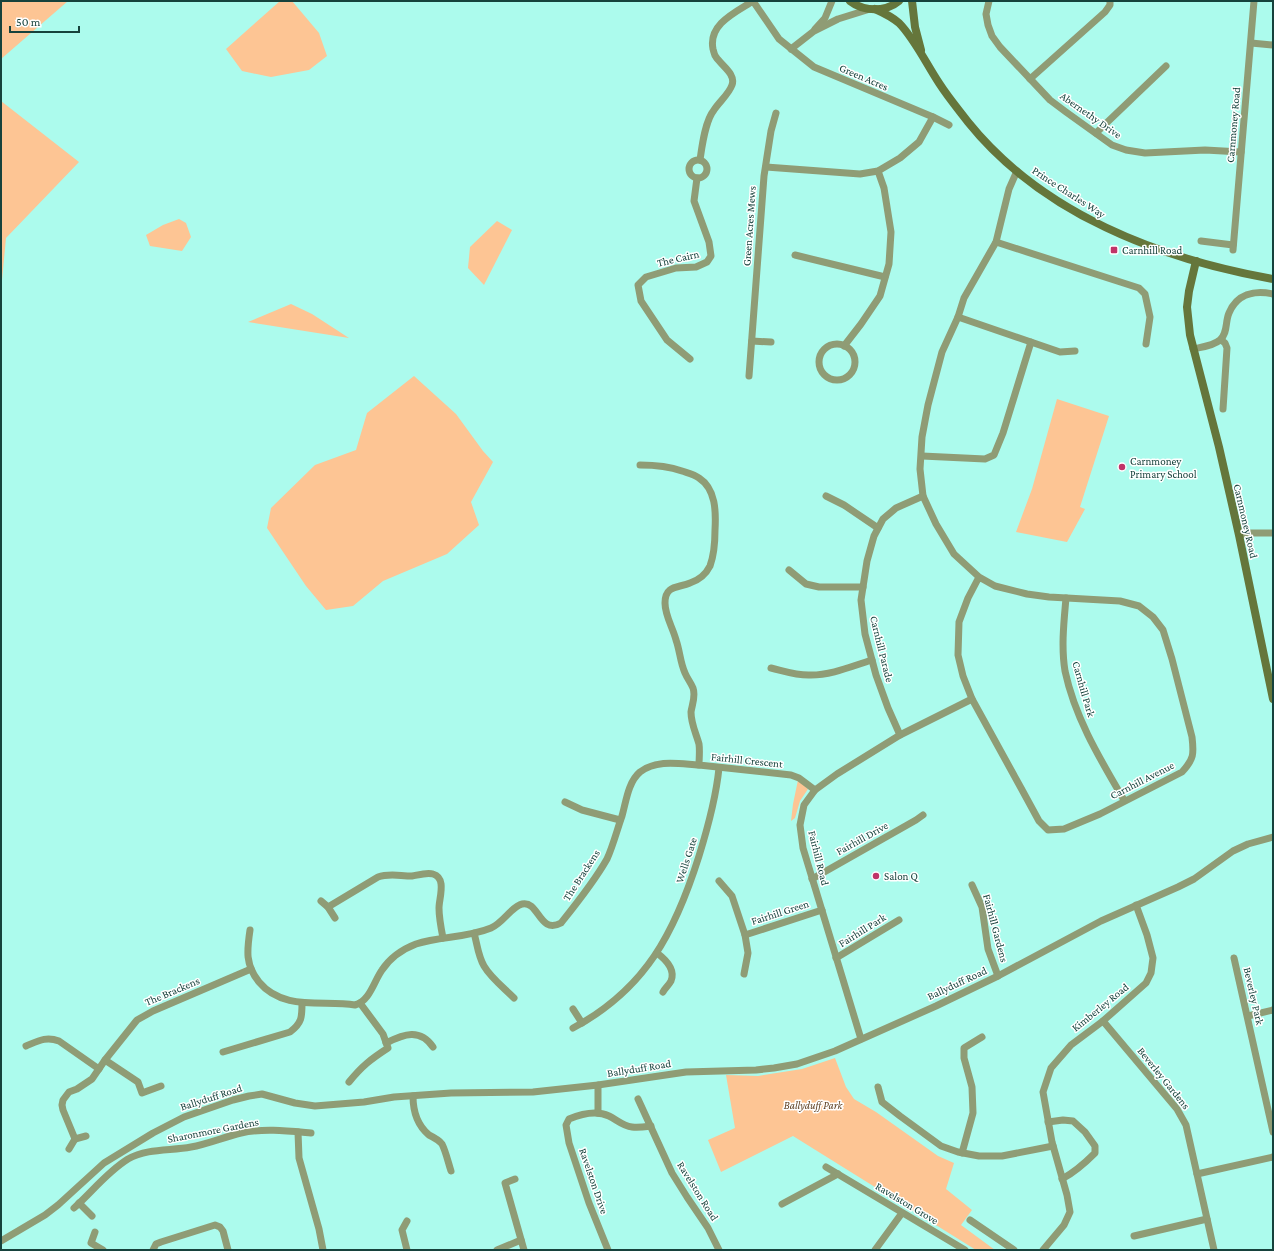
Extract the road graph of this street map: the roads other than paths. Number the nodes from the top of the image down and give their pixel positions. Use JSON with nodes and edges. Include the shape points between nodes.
{"nodes":[{"id":1,"x":753,"y":1,"type":"edge"},
{"id":2,"x":832,"y":1,"type":"edge"},
{"id":3,"x":850,"y":1,"type":"edge"},
{"id":4,"x":899,"y":1,"type":"edge"},
{"id":5,"x":912,"y":1,"type":"edge"},
{"id":6,"x":989,"y":1,"type":"edge"},
{"id":7,"x":1110,"y":1,"type":"edge"},
{"id":8,"x":1254,"y":1,"type":"edge"},
{"id":9,"x":873,"y":9,"type":"junction"},
{"id":10,"x":814,"y":31,"type":"junction"},
{"id":11,"x":1251,"y":43,"type":"junction"},
{"id":12,"x":1273,"y":45,"type":"edge"},
{"id":13,"x":791,"y":49,"type":"junction"},
{"id":14,"x":924,"y":58,"type":"junction"},
{"id":15,"x":1166,"y":66,"type":"dead end"},
{"id":16,"x":1030,"y":79,"type":"junction"},
{"id":17,"x":776,"y":113,"type":"dead end"},
{"id":18,"x":933,"y":117,"type":"junction"},
{"id":19,"x":949,"y":125,"type":"dead end"},
{"id":20,"x":1096,"y":134,"type":"junction"},
{"id":21,"x":1241,"y":152,"type":"junction"},
{"id":22,"x":700,"y":160,"type":"junction"},
{"id":23,"x":766,"y":167,"type":"junction"},
{"id":24,"x":878,"y":171,"type":"junction"},
{"id":25,"x":1017,"y":171,"type":"junction"},
{"id":26,"x":697,"y":178,"type":"junction"},
{"id":27,"x":1201,"y":241,"type":"dead end"},
{"id":28,"x":996,"y":242,"type":"junction"},
{"id":29,"x":795,"y":255,"type":"dead end"},
{"id":30,"x":1196,"y":261,"type":"junction"},
{"id":31,"x":885,"y":277,"type":"junction"},
{"id":32,"x":1273,"y":279,"type":"edge"},
{"id":33,"x":1273,"y":294,"type":"edge"},
{"id":34,"x":958,"y":317,"type":"junction"},
{"id":35,"x":1221,"y":340,"type":"junction"},
{"id":36,"x":752,"y":341,"type":"junction"},
{"id":37,"x":771,"y":342,"type":"dead end"},
{"id":38,"x":1031,"y":342,"type":"junction"},
{"id":39,"x":1146,"y":344,"type":"dead end"},
{"id":40,"x":844,"y":346,"type":"junction"},
{"id":41,"x":1193,"y":349,"type":"junction"},
{"id":42,"x":1075,"y":351,"type":"dead end"},
{"id":43,"x":690,"y":359,"type":"dead end"},
{"id":44,"x":749,"y":376,"type":"dead end"},
{"id":45,"x":1223,"y":409,"type":"dead end"},
{"id":46,"x":922,"y":456,"type":"junction"},
{"id":47,"x":640,"y":466,"type":"dead end"},
{"id":48,"x":826,"y":496,"type":"dead end"},
{"id":49,"x":923,"y":496,"type":"junction"},
{"id":50,"x":878,"y":528,"type":"junction"},
{"id":51,"x":1273,"y":533,"type":"edge"},
{"id":52,"x":1239,"y":535,"type":"junction"},
{"id":53,"x":789,"y":570,"type":"dead end"},
{"id":54,"x":979,"y":577,"type":"junction"},
{"id":55,"x":863,"y":587,"type":"junction"},
{"id":56,"x":1066,"y":598,"type":"junction"},
{"id":57,"x":872,"y":660,"type":"junction"},
{"id":58,"x":771,"y":668,"type":"dead end"},
{"id":59,"x":972,"y":699,"type":"junction"},
{"id":60,"x":1273,"y":699,"type":"edge"},
{"id":61,"x":900,"y":735,"type":"junction"},
{"id":62,"x":699,"y":766,"type":"junction"},
{"id":63,"x":719,"y":768,"type":"junction"},
{"id":64,"x":815,"y":790,"type":"junction"},
{"id":65,"x":1124,"y":800,"type":"junction"},
{"id":66,"x":565,"y":802,"type":"dead end"},
{"id":67,"x":923,"y":814,"type":"dead end"},
{"id":68,"x":620,"y":820,"type":"junction"},
{"id":69,"x":1273,"y":837,"type":"edge"},
{"id":70,"x":812,"y":879,"type":"junction"},
{"id":71,"x":720,"y":881,"type":"dead end"},
{"id":72,"x":972,"y":885,"type":"dead end"},
{"id":73,"x":321,"y":902,"type":"dead end"},
{"id":74,"x":1136,"y":905,"type":"junction"},
{"id":75,"x":328,"y":907,"type":"junction"},
{"id":76,"x":822,"y":910,"type":"junction"},
{"id":77,"x":335,"y":918,"type":"dead end"},
{"id":78,"x":899,"y":920,"type":"dead end"},
{"id":79,"x":250,"y":930,"type":"dead end"},
{"id":80,"x":474,"y":933,"type":"junction"},
{"id":81,"x":745,"y":935,"type":"junction"},
{"id":82,"x":443,"y":938,"type":"junction"},
{"id":83,"x":657,"y":953,"type":"junction"},
{"id":84,"x":836,"y":958,"type":"junction"},
{"id":85,"x":1234,"y":958,"type":"dead end"},
{"id":86,"x":251,"y":969,"type":"junction"},
{"id":87,"x":744,"y":974,"type":"dead end"},
{"id":88,"x":998,"y":976,"type":"junction"},
{"id":89,"x":663,"y":992,"type":"dead end"},
{"id":90,"x":514,"y":998,"type":"dead end"},
{"id":91,"x":302,"y":1003,"type":"junction"},
{"id":92,"x":360,"y":1004,"type":"junction"},
{"id":93,"x":573,"y":1009,"type":"dead end"},
{"id":94,"x":1273,"y":1010,"type":"edge"},
{"id":95,"x":1248,"y":1016,"type":"junction"},
{"id":96,"x":1103,"y":1021,"type":"junction"},
{"id":97,"x":582,"y":1023,"type":"junction"},
{"id":98,"x":573,"y":1028,"type":"dead end"},
{"id":99,"x":982,"y":1037,"type":"dead end"},
{"id":100,"x":861,"y":1039,"type":"junction"},
{"id":101,"x":386,"y":1043,"type":"junction"},
{"id":102,"x":26,"y":1046,"type":"dead end"},
{"id":103,"x":433,"y":1047,"type":"dead end"},
{"id":104,"x":223,"y":1052,"type":"dead end"},
{"id":105,"x":105,"y":1060,"type":"junction"},
{"id":106,"x":99,"y":1069,"type":"junction"},
{"id":107,"x":349,"y":1082,"type":"dead end"},
{"id":108,"x":598,"y":1085,"type":"junction"},
{"id":109,"x":161,"y":1086,"type":"dead end"},
{"id":110,"x":878,"y":1087,"type":"dead end"},
{"id":111,"x":413,"y":1096,"type":"junction"},
{"id":112,"x":638,"y":1099,"type":"dead end"},
{"id":113,"x":598,"y":1113,"type":"junction"},
{"id":114,"x":1048,"y":1122,"type":"junction"},
{"id":115,"x":651,"y":1126,"type":"junction"},
{"id":116,"x":298,"y":1132,"type":"junction"},
{"id":117,"x":1273,"y":1132,"type":"edge"},
{"id":118,"x":312,"y":1133,"type":"dead end"},
{"id":119,"x":86,"y":1136,"type":"dead end"},
{"id":120,"x":75,"y":1139,"type":"junction"},
{"id":121,"x":1053,"y":1146,"type":"junction"},
{"id":122,"x":69,"y":1149,"type":"dead end"},
{"id":123,"x":962,"y":1153,"type":"junction"},
{"id":124,"x":1273,"y":1157,"type":"edge"},
{"id":125,"x":826,"y":1167,"type":"dead end"},
{"id":126,"x":451,"y":1171,"type":"dead end"},
{"id":127,"x":838,"y":1174,"type":"junction"},
{"id":128,"x":1197,"y":1174,"type":"junction"},
{"id":129,"x":514,"y":1179,"type":"dead end"},
{"id":130,"x":1062,"y":1179,"type":"junction"},
{"id":131,"x":782,"y":1204,"type":"dead end"},
{"id":132,"x":902,"y":1213,"type":"junction"},
{"id":133,"x":92,"y":1216,"type":"dead end"},
{"id":134,"x":1207,"y":1219,"type":"junction"},
{"id":135,"x":970,"y":1220,"type":"dead end"},
{"id":136,"x":407,"y":1221,"type":"dead end"},
{"id":137,"x":95,"y":1232,"type":"dead end"},
{"id":138,"x":1134,"y":1236,"type":"dead end"},
{"id":139,"x":521,"y":1240,"type":"junction"},
{"id":140,"x":1,"y":1241,"type":"edge"},
{"id":141,"x":103,"y":1250,"type":"edge"},
{"id":142,"x":153,"y":1250,"type":"edge"},
{"id":143,"x":228,"y":1250,"type":"edge"},
{"id":144,"x":324,"y":1250,"type":"edge"},
{"id":145,"x":407,"y":1250,"type":"edge"},
{"id":146,"x":497,"y":1250,"type":"edge"},
{"id":147,"x":524,"y":1250,"type":"edge"},
{"id":148,"x":608,"y":1250,"type":"edge"},
{"id":149,"x":719,"y":1250,"type":"edge"},
{"id":150,"x":874,"y":1250,"type":"edge"},
{"id":151,"x":965,"y":1250,"type":"edge"},
{"id":152,"x":1014,"y":1250,"type":"edge"},
{"id":153,"x":1043,"y":1250,"type":"edge"},
{"id":154,"x":1214,"y":1250,"type":"edge"}],
"edges":[{"from":1,"to":13,"type":"street","name":"Green Acres","via":[[779,39]]},
{"from":1,"to":22,"type":"street","via":[[728,16],[717,28],[712,42],[715,56],[732,76],[733,84],[712,111],[705,130]]},
{"from":2,"to":10,"type":"street","via":[[825,18]]},
{"from":3,"to":9,"type":"street","name":"Prince Charles Way","via":[[861,7]]},
{"from":4,"to":9,"type":"street","via":[[886,8]]},
{"from":5,"to":14,"type":"street","name":"Prince Charles Way","via":[[915,27]]},
{"from":6,"to":16,"type":"street","name":"Abernethy Drive","via":[[986,14],[992,36]]},
{"from":7,"to":16,"type":"street","via":[[1105,12]]},
{"from":8,"to":11,"type":"street","name":"Carnmoney Road"},
{"from":9,"to":10,"type":"street"},
{"from":9,"to":14,"type":"street","name":"Prince Charles Way","via":[[888,15],[898,23]]},
{"from":10,"to":13,"type":"street"},
{"from":11,"to":12,"type":"street"},
{"from":11,"to":21,"type":"street","name":"Carnmoney Road"},
{"from":13,"to":18,"type":"street","name":"Green Acres","via":[[814,67]]},
{"from":14,"to":25,"type":"street","name":"Prince Charles Way","via":[[940,85],[970,125]]},
{"from":15,"to":20,"type":"street"},
{"from":16,"to":20,"type":"street","name":"Abernethy Drive","via":[[1050,100]]},
{"from":17,"to":23,"type":"street","name":"Green Acres Mews"},
{"from":18,"to":19,"type":"street","name":"Green Acres"},
{"from":18,"to":24,"type":"street","via":[[919,142],[900,158]]},
{"from":20,"to":21,"type":"street","name":"Abernethy Drive","via":[[1112,145],[1138,152]]},
{"from":21,"to":27,"type":"street","name":"Carnmoney Road","via":[[1233,247]]},
{"from":22,"to":26,"type":"street","via":[[707,165],[707,172]]},
{"from":22,"to":26,"type":"street","via":[[692,162],[689,168],[692,176]]},
{"from":23,"to":24,"type":"street","via":[[860,174]]},
{"from":23,"to":36,"type":"street","name":"Green Acres Mews"},
{"from":24,"to":31,"type":"street","via":[[884,188],[891,232],[889,264]]},
{"from":25,"to":28,"type":"street","via":[[1009,189]]},
{"from":25,"to":30,"type":"street","name":"Prince Charles Way","via":[[1090,220],[1123,236]]},
{"from":26,"to":43,"type":"street","name":"The Cairn","via":[[694,201],[709,242],[711,256],[707,262],[696,267],[676,268],[646,277],[638,285],[641,301],[667,340]]},
{"from":28,"to":34,"type":"street","via":[[964,298]]},
{"from":28,"to":39,"type":"street","via":[[1138,288],[1146,294],[1150,317]]},
{"from":29,"to":31,"type":"street"},
{"from":30,"to":32,"type":"street","name":"Prince Charles Way"},
{"from":30,"to":41,"type":"street","name":"Carnmoney Road","via":[[1187,307]]},
{"from":31,"to":40,"type":"street","via":[[880,296]]},
{"from":33,"to":35,"type":"street","via":[[1263,291],[1250,293],[1241,298],[1228,314],[1225,333]]},
{"from":34,"to":38,"type":"street"},
{"from":34,"to":46,"type":"street","via":[[942,352],[930,397],[922,436]]},
{"from":35,"to":41,"type":"street"},
{"from":35,"to":45,"type":"street","via":[[1227,348]]},
{"from":36,"to":37,"type":"street"},
{"from":36,"to":44,"type":"street","name":"Green Acres Mews"},
{"from":38,"to":42,"type":"street","via":[[1060,352]]},
{"from":38,"to":46,"type":"street","via":[[994,455],[985,459]]},
{"from":40,"to":40,"type":"street","via":[[853,354],[852,371],[844,378],[832,379],[820,368],[820,356],[827,347]]},
{"from":41,"to":52,"type":"street","name":"Carnmoney Road"},
{"from":46,"to":49,"type":"street"},
{"from":47,"to":62,"type":"street","name":"Fairhill Crescent","via":[[658,465],[674,468],[700,478],[711,492],[714,503],[715,536],[713,558],[709,567],[698,580],[671,589],[666,594],[665,602],[683,669],[694,690],[691,717],[699,744]]},
{"from":48,"to":50,"type":"street"},
{"from":49,"to":50,"type":"street","name":"Carnhill Parade","via":[[896,508],[883,519]]},
{"from":49,"to":54,"type":"street","via":[[954,554]]},
{"from":50,"to":55,"type":"street","name":"Carnhill Parade","via":[[866,561]]},
{"from":51,"to":52,"type":"street"},
{"from":52,"to":60,"type":"street","name":"Carnmoney Road"},
{"from":53,"to":55,"type":"street","via":[[806,584],[820,587]]},
{"from":54,"to":56,"type":"street","name":"Carnhill Avenue","via":[[995,586],[1027,594]]},
{"from":54,"to":59,"type":"street","name":"Carnhill Avenue","via":[[959,622],[958,655]]},
{"from":55,"to":57,"type":"street","name":"Carnhill Parade","via":[[861,600],[865,634]]},
{"from":56,"to":65,"type":"street","name":"Carnhill Park","via":[[1063,639],[1065,670],[1073,698],[1091,741]]},
{"from":56,"to":65,"type":"street","name":"Carnhill Avenue","via":[[1120,601],[1139,606],[1153,616],[1163,630],[1172,659],[1192,737],[1194,748],[1191,762],[1182,772],[1169,780]]},
{"from":57,"to":58,"type":"street","via":[[838,671],[811,676]]},
{"from":57,"to":61,"type":"street","name":"Carnhill Parade"},
{"from":59,"to":61,"type":"street","name":"Fairhill Road"},
{"from":59,"to":65,"type":"street","name":"Carnhill Avenue","via":[[1040,821],[1048,830],[1064,829],[1100,814]]},
{"from":61,"to":64,"type":"street","name":"Fairhill Road"},
{"from":62,"to":63,"type":"street","name":"Fairhill Crescent"},
{"from":62,"to":68,"type":"street","name":"The Brackens","via":[[655,764],[640,773],[629,789]]},
{"from":63,"to":64,"type":"street","name":"Fairhill Crescent","via":[[791,775]]},
{"from":63,"to":83,"type":"street","name":"Wells Gate","via":[[717,791],[692,876],[670,931]]},
{"from":64,"to":70,"type":"street","name":"Fairhill Road","via":[[804,805],[800,825],[803,848]]},
{"from":66,"to":68,"type":"street","via":[[582,810]]},
{"from":67,"to":70,"type":"street","name":"Fairhill Drive"},
{"from":68,"to":80,"type":"street","name":"The Brackens","via":[[607,858],[561,923],[556,926],[546,924],[532,907],[521,904],[500,924]]},
{"from":69,"to":74,"type":"street","name":"Ballyduff Road","via":[[1233,851],[1194,879]]},
{"from":70,"to":76,"type":"street","name":"Fairhill Road"},
{"from":71,"to":81,"type":"street","via":[[732,896]]},
{"from":72,"to":88,"type":"street","name":"Fairhill Gardens","via":[[982,907],[988,949]]},
{"from":73,"to":75,"type":"street"},
{"from":74,"to":88,"type":"street","name":"Ballyduff Road"},
{"from":74,"to":96,"type":"street","name":"Kimberley Road","via":[[1153,958],[1151,973],[1146,983]]},
{"from":75,"to":77,"type":"street"},
{"from":75,"to":82,"type":"street","via":[[385,874],[434,874],[439,878],[441,885],[439,906]]},
{"from":76,"to":81,"type":"street","name":"Fairhill Green"},
{"from":76,"to":84,"type":"street","name":"Fairhill Road"},
{"from":78,"to":84,"type":"street","name":"Fairhill Park"},
{"from":79,"to":86,"type":"street","via":[[248,948]]},
{"from":80,"to":82,"type":"street","name":"The Brackens"},
{"from":80,"to":90,"type":"street","via":[[483,965]]},
{"from":81,"to":87,"type":"street","via":[[748,953]]},
{"from":82,"to":92,"type":"street","name":"The Brackens","via":[[417,944],[392,958],[382,968]]},
{"from":83,"to":89,"type":"street","via":[[670,965],[672,973],[672,980]]},
{"from":83,"to":97,"type":"street","name":"Wells Gate","via":[[624,992],[610,1005]]},
{"from":84,"to":100,"type":"street","name":"Fairhill Road"},
{"from":85,"to":95,"type":"street","name":"Beverley Park"},
{"from":86,"to":91,"type":"street","via":[[262,986],[273,994]]},
{"from":86,"to":105,"type":"street","name":"The Brackens","via":[[144,1015]]},
{"from":88,"to":100,"type":"street","name":"Ballyduff Road"},
{"from":91,"to":92,"type":"street"},
{"from":91,"to":104,"type":"street","via":[[301,1021],[290,1032]]},
{"from":92,"to":101,"type":"street","via":[[378,1026]]},
{"from":93,"to":97,"type":"street"},
{"from":94,"to":95,"type":"street"},
{"from":95,"to":117,"type":"street","name":"Beverley Park"},
{"from":96,"to":114,"type":"street","name":"Kimberley Road","via":[[1071,1045],[1051,1068],[1043,1092]]},
{"from":96,"to":128,"type":"street","name":"Beverley Gardens","via":[[1178,1109],[1186,1125]]},
{"from":97,"to":98,"type":"street","name":"Wells Gate"},
{"from":99,"to":123,"type":"street","via":[[964,1048],[964,1058],[972,1087],[973,1113]]},
{"from":100,"to":108,"type":"street","name":"Ballyduff Road","via":[[797,1064],[774,1068],[686,1072]]},
{"from":101,"to":103,"type":"street","via":[[414,1034],[429,1040]]},
{"from":101,"to":107,"type":"street","via":[[388,1048],[362,1066]]},
{"from":102,"to":106,"type":"street","via":[[52,1038]]},
{"from":105,"to":106,"type":"street","name":"The Brackens"},
{"from":105,"to":109,"type":"street","via":[[138,1082],[142,1093]]},
{"from":106,"to":120,"type":"street","name":"The Brackens","via":[[92,1079],[69,1092],[63,1100],[63,1110]]},
{"from":108,"to":111,"type":"street","name":"Ballyduff Road","via":[[533,1092]]},
{"from":108,"to":113,"type":"street"},
{"from":110,"to":123,"type":"street","via":[[882,1102],[941,1146]]},
{"from":111,"to":126,"type":"street","via":[[413,1109],[421,1126],[441,1143]]},
{"from":111,"to":140,"type":"street","name":"Ballyduff Road","via":[[315,1106],[262,1094],[233,1100],[184,1117],[104,1163],[45,1215]]},
{"from":112,"to":115,"type":"street","name":"Ravelston Road"},
{"from":113,"to":115,"type":"street","via":[[608,1115],[633,1128]]},
{"from":113,"to":148,"type":"street","name":"Ravelston Drive","via":[[577,1115],[569,1119],[566,1125],[569,1143],[589,1203]]},
{"from":114,"to":121,"type":"street","name":"Kimberley Road"},
{"from":114,"to":130,"type":"street","via":[[1073,1121],[1095,1146],[1095,1153]]},
{"from":115,"to":149,"type":"street","name":"Ravelston Road","via":[[672,1173],[708,1228]]},
{"from":116,"to":118,"type":"street","name":"Sharonmore Gardens"},
{"from":116,"to":133,"type":"street","name":"Sharonmore Gardens","via":[[242,1133],[192,1147],[143,1153],[112,1171],[76,1206]]},
{"from":116,"to":144,"type":"street","via":[[299,1158]]},
{"from":119,"to":120,"type":"street"},
{"from":120,"to":122,"type":"street"},
{"from":121,"to":123,"type":"street","via":[[1002,1156]]},
{"from":121,"to":130,"type":"street","name":"Kimberley Road"},
{"from":124,"to":128,"type":"street"},
{"from":125,"to":127,"type":"street","name":"Ravelston Grove"},
{"from":127,"to":131,"type":"street"},
{"from":127,"to":132,"type":"street","name":"Ravelston Grove"},
{"from":128,"to":134,"type":"street","name":"Beverley Gardens"},
{"from":129,"to":139,"type":"street","via":[[505,1183]]},
{"from":130,"to":153,"type":"street","name":"Kimberley Road","via":[[1070,1212],[1064,1225]]},
{"from":132,"to":150,"type":"street"},
{"from":132,"to":151,"type":"street","name":"Ravelston Grove"},
{"from":134,"to":138,"type":"street"},
{"from":134,"to":154,"type":"street","name":"Beverley Gardens"},
{"from":135,"to":152,"type":"street"},
{"from":136,"to":145,"type":"street","via":[[402,1230]]},
{"from":137,"to":141,"type":"street","via":[[91,1243]]},
{"from":139,"to":146,"type":"street"},
{"from":139,"to":147,"type":"street"},
{"from":142,"to":143,"type":"street","via":[[156,1244],[215,1225],[223,1231]]}]}
